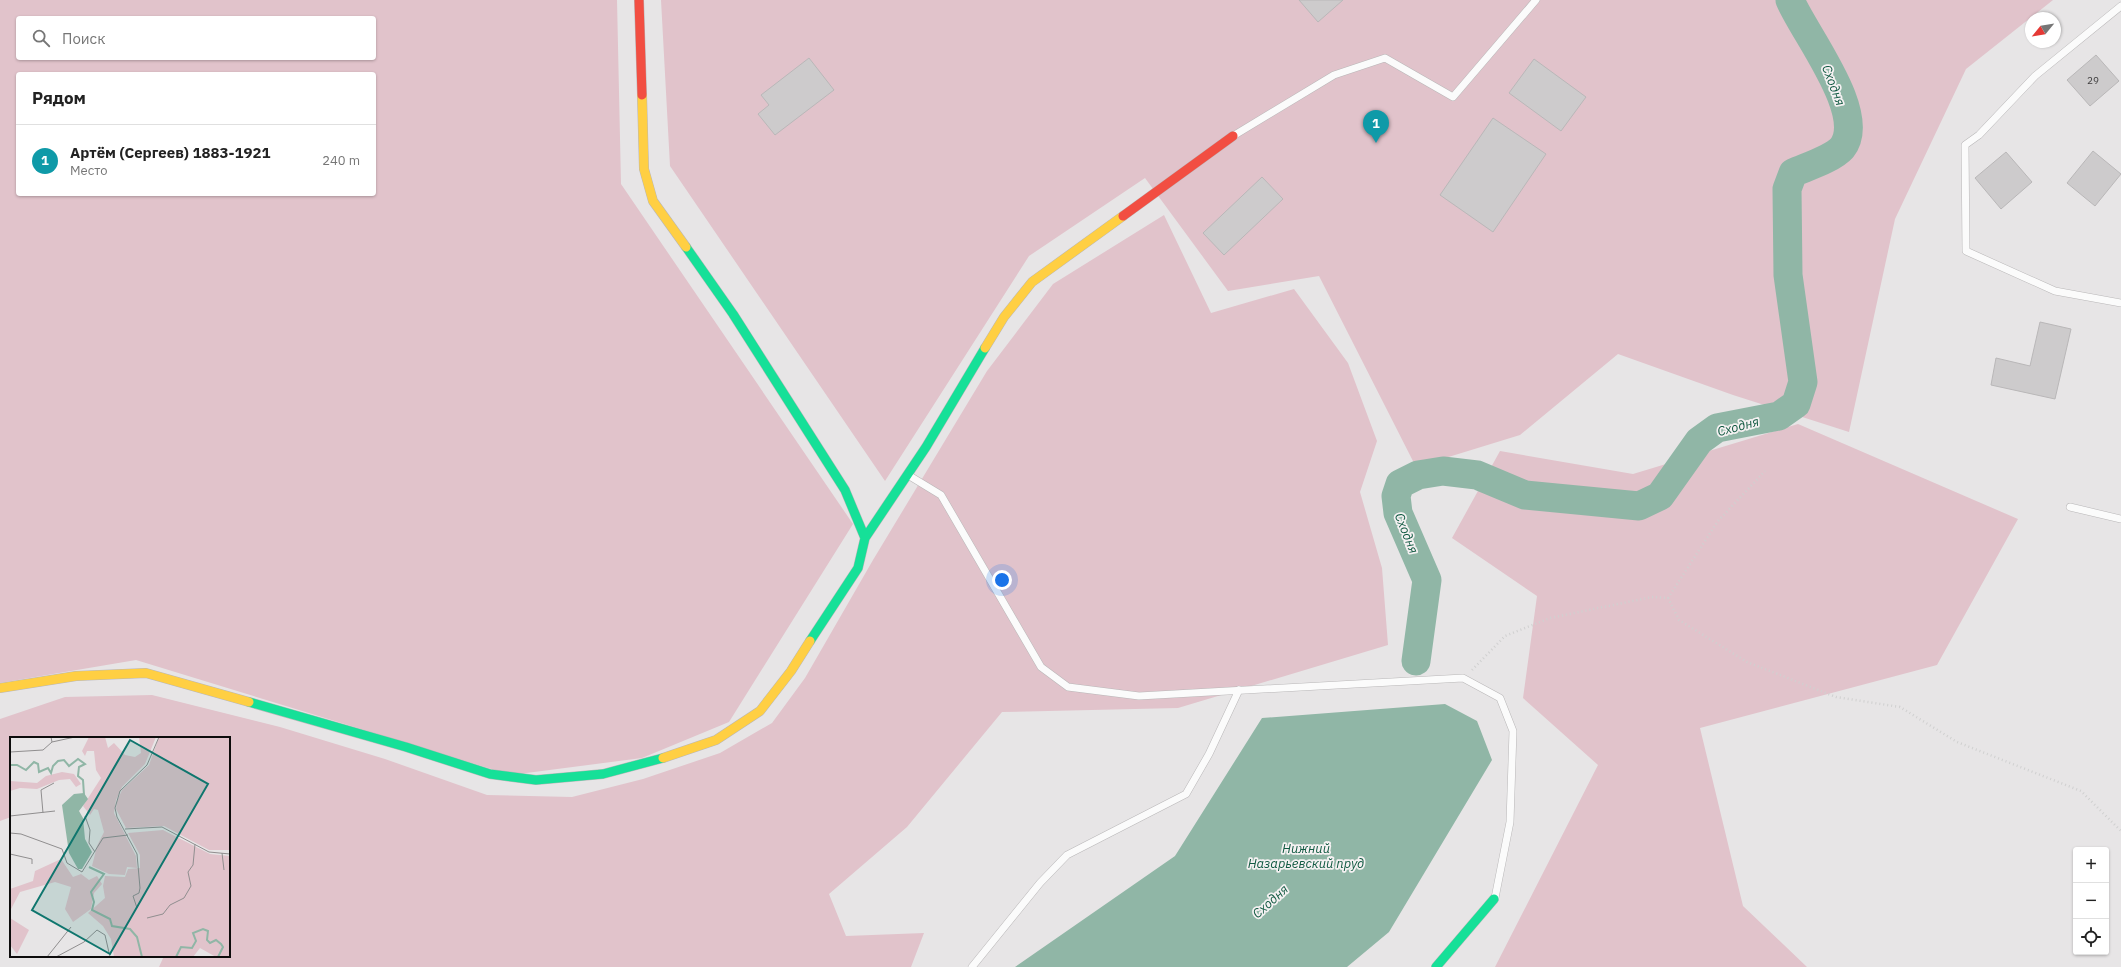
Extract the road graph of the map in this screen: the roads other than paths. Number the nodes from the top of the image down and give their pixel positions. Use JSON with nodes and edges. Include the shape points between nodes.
{"nodes":[{"id":1,"x":639,"y":0,"type":"edge"},
{"id":2,"x":1536,"y":0,"type":"edge"},
{"id":3,"x":2121,"y":6,"type":"edge"},
{"id":4,"x":1233,"y":136,"type":"joint"},
{"id":5,"x":2121,"y":303,"type":"edge"},
{"id":6,"x":908,"y":474,"type":"junction"},
{"id":7,"x":2070,"y":507,"type":"dead end"},
{"id":8,"x":2121,"y":519,"type":"edge"},
{"id":9,"x":865,"y":538,"type":"junction"},
{"id":10,"x":0,"y":688,"type":"edge"},
{"id":11,"x":1239,"y":690,"type":"junction"},
{"id":12,"x":1494,"y":899,"type":"joint"},
{"id":13,"x":972,"y":967,"type":"edge"},
{"id":14,"x":1436,"y":967,"type":"edge"}],
"edges":[{"from":1,"to":9,"type":"street","via":[[644,169],[652,201],[733,314],[845,490]]},
{"from":2,"to":4,"type":"lane","via":[[1453,97],[1385,58],[1334,75]]},
{"from":3,"to":5,"type":"lane","via":[[2035,76],[1979,135],[1965,146],[1966,250],[2055,291]]},
{"from":4,"to":6,"type":"street","via":[[1032,282],[1004,317]]},
{"from":6,"to":9,"type":"street"},
{"from":6,"to":11,"type":"lane","via":[[941,495],[1041,667],[1068,687],[1138,696]]},
{"from":7,"to":8,"type":"lane"},
{"from":9,"to":10,"type":"street","via":[[858,568],[791,671],[760,711],[716,740],[674,756],[603,774],[536,780],[490,774],[406,747],[146,673],[76,676]]},
{"from":11,"to":12,"type":"lane","via":[[1463,678],[1500,698],[1513,731],[1510,822]]},
{"from":11,"to":13,"type":"lane","via":[[1209,754],[1186,794],[1067,855],[1040,883]]},
{"from":12,"to":14,"type":"street"}]}
